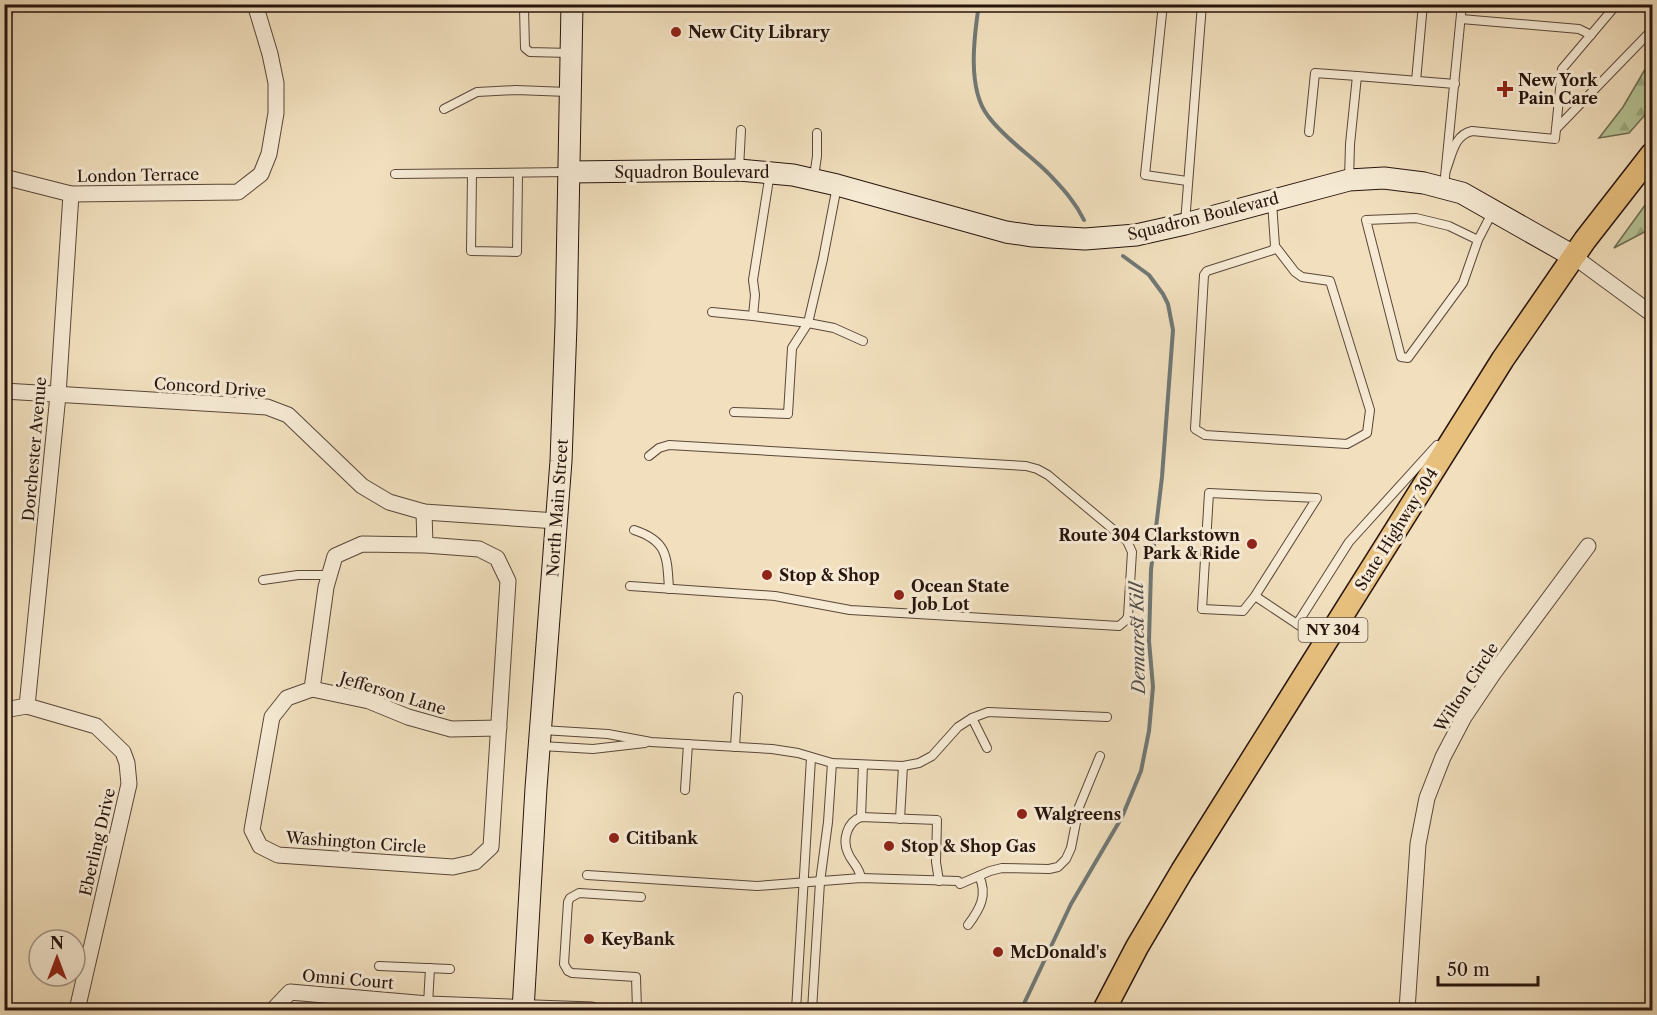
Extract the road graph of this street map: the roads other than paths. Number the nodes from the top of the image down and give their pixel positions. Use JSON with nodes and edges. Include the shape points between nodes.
{"nodes":[{"id":1,"x":6,"y":4,"type":"edge"},
{"id":2,"x":255,"y":4,"type":"edge"},
{"id":3,"x":527,"y":4,"type":"edge"},
{"id":4,"x":572,"y":4,"type":"edge"},
{"id":5,"x":1163,"y":4,"type":"edge"},
{"id":6,"x":1203,"y":4,"type":"edge"},
{"id":7,"x":1423,"y":4,"type":"edge"},
{"id":8,"x":1462,"y":4,"type":"edge"},
{"id":9,"x":1617,"y":4,"type":"edge"},
{"id":10,"x":4,"y":15,"type":"edge"},
{"id":11,"x":1461,"y":19,"type":"junction"},
{"id":12,"x":1653,"y":30,"type":"edge"},
{"id":13,"x":1591,"y":35,"type":"junction"},
{"id":14,"x":571,"y":53,"type":"junction"},
{"id":15,"x":1356,"y":76,"type":"junction"},
{"id":16,"x":1416,"y":81,"type":"junction"},
{"id":17,"x":1455,"y":84,"type":"junction"},
{"id":18,"x":570,"y":92,"type":"junction"},
{"id":19,"x":444,"y":109,"type":"dead end"},
{"id":20,"x":1556,"y":129,"type":"junction"},
{"id":21,"x":741,"y":130,"type":"dead end"},
{"id":22,"x":1309,"y":132,"type":"dead end"},
{"id":23,"x":817,"y":133,"type":"dead end"},
{"id":24,"x":1653,"y":154,"type":"edge"},
{"id":25,"x":739,"y":170,"type":"junction"},
{"id":26,"x":569,"y":172,"type":"junction"},
{"id":27,"x":771,"y":172,"type":"junction"},
{"id":28,"x":395,"y":174,"type":"dead end"},
{"id":29,"x":472,"y":174,"type":"junction"},
{"id":30,"x":518,"y":174,"type":"junction"},
{"id":31,"x":4,"y":177,"type":"edge"},
{"id":32,"x":813,"y":179,"type":"junction"},
{"id":33,"x":1445,"y":179,"type":"junction"},
{"id":34,"x":1349,"y":180,"type":"junction"},
{"id":35,"x":1187,"y":181,"type":"junction"},
{"id":36,"x":837,"y":184,"type":"junction"},
{"id":37,"x":71,"y":194,"type":"junction"},
{"id":38,"x":1272,"y":200,"type":"junction"},
{"id":39,"x":1494,"y":210,"type":"junction"},
{"id":40,"x":1185,"y":224,"type":"junction"},
{"id":41,"x":1478,"y":240,"type":"junction"},
{"id":42,"x":1275,"y":246,"type":"junction"},
{"id":43,"x":1574,"y":256,"type":"junction"},
{"id":44,"x":712,"y":312,"type":"dead end"},
{"id":45,"x":1653,"y":314,"type":"edge"},
{"id":46,"x":753,"y":316,"type":"junction"},
{"id":47,"x":808,"y":323,"type":"junction"},
{"id":48,"x":863,"y":341,"type":"dead end"},
{"id":49,"x":4,"y":391,"type":"edge"},
{"id":50,"x":58,"y":395,"type":"junction"},
{"id":51,"x":1471,"y":409,"type":"junction"},
{"id":52,"x":734,"y":412,"type":"dead end"},
{"id":53,"x":649,"y":456,"type":"dead end"},
{"id":54,"x":424,"y":512,"type":"junction"},
{"id":55,"x":557,"y":521,"type":"junction"},
{"id":56,"x":634,"y":530,"type":"dead end"},
{"id":57,"x":425,"y":545,"type":"junction"},
{"id":58,"x":1588,"y":546,"type":"dead end"},
{"id":59,"x":330,"y":575,"type":"junction"},
{"id":60,"x":263,"y":580,"type":"dead end"},
{"id":61,"x":630,"y":586,"type":"dead end"},
{"id":62,"x":669,"y":589,"type":"junction"},
{"id":63,"x":1255,"y":596,"type":"junction"},
{"id":64,"x":1296,"y":624,"type":"junction"},
{"id":65,"x":1325,"y":643,"type":"junction"},
{"id":66,"x":312,"y":688,"type":"junction"},
{"id":67,"x":738,"y":697,"type":"dead end"},
{"id":68,"x":27,"y":706,"type":"junction"},
{"id":69,"x":4,"y":710,"type":"edge"},
{"id":70,"x":1107,"y":717,"type":"dead end"},
{"id":71,"x":972,"y":718,"type":"junction"},
{"id":72,"x":499,"y":728,"type":"junction"},
{"id":73,"x":540,"y":738,"type":"junction"},
{"id":74,"x":651,"y":742,"type":"junction"},
{"id":75,"x":688,"y":744,"type":"junction"},
{"id":76,"x":735,"y":747,"type":"junction"},
{"id":77,"x":987,"y":748,"type":"dead end"},
{"id":78,"x":1100,"y":756,"type":"dead end"},
{"id":79,"x":811,"y":758,"type":"junction"},
{"id":80,"x":832,"y":763,"type":"junction"},
{"id":81,"x":863,"y":765,"type":"junction"},
{"id":82,"x":903,"y":766,"type":"junction"},
{"id":83,"x":685,"y":790,"type":"dead end"},
{"id":84,"x":861,"y":817,"type":"junction"},
{"id":85,"x":900,"y":819,"type":"junction"},
{"id":86,"x":587,"y":875,"type":"dead end"},
{"id":87,"x":979,"y":876,"type":"junction"},
{"id":88,"x":861,"y":878,"type":"junction"},
{"id":89,"x":939,"y":881,"type":"junction"},
{"id":90,"x":820,"y":882,"type":"junction"},
{"id":91,"x":802,"y":884,"type":"junction"},
{"id":92,"x":641,"y":897,"type":"dead end"},
{"id":93,"x":968,"y":925,"type":"dead end"},
{"id":94,"x":379,"y":966,"type":"dead end"},
{"id":95,"x":430,"y":968,"type":"junction"},
{"id":96,"x":450,"y":969,"type":"dead end"},
{"id":97,"x":428,"y":1007,"type":"edge"},
{"id":98,"x":523,"y":1009,"type":"edge"},
{"id":99,"x":77,"y":1011,"type":"edge"},
{"id":100,"x":273,"y":1011,"type":"edge"},
{"id":101,"x":592,"y":1011,"type":"edge"},
{"id":102,"x":637,"y":1011,"type":"edge"},
{"id":103,"x":795,"y":1011,"type":"edge"},
{"id":104,"x":812,"y":1011,"type":"edge"},
{"id":105,"x":1104,"y":1011,"type":"edge"},
{"id":106,"x":1407,"y":1011,"type":"edge"}],
"edges":[{"from":1,"to":10,"type":"street"},
{"from":2,"to":37,"type":"street","name":"London Terrace","via":[[276,82],[276,113],[261,174],[238,192]]},
{"from":3,"to":14,"type":"lane","via":[[525,48],[530,52]]},
{"from":4,"to":14,"type":"street","name":"North Main Street"},
{"from":5,"to":35,"type":"lane","via":[[1145,176]]},
{"from":6,"to":35,"type":"lane"},
{"from":7,"to":16,"type":"lane"},
{"from":8,"to":11,"type":"lane"},
{"from":9,"to":13,"type":"lane"},
{"from":11,"to":13,"type":"lane","via":[[1579,29]]},
{"from":11,"to":17,"type":"lane"},
{"from":12,"to":20,"type":"lane"},
{"from":13,"to":20,"type":"lane","via":[[1562,69]]},
{"from":14,"to":18,"type":"street","name":"North Main Street"},
{"from":15,"to":16,"type":"lane"},
{"from":15,"to":22,"type":"lane","via":[[1316,74]]},
{"from":15,"to":34,"type":"lane"},
{"from":16,"to":17,"type":"lane"},
{"from":17,"to":33,"type":"lane"},
{"from":18,"to":19,"type":"lane","via":[[477,92]]},
{"from":18,"to":26,"type":"street","name":"North Main Street"},
{"from":20,"to":33,"type":"lane","via":[[1555,139],[1465,133],[1456,143]]},
{"from":21,"to":25,"type":"lane"},
{"from":23,"to":32,"type":"lane"},
{"from":24,"to":43,"type":"main road","name":"State Highway 304","number":"NY 304"},
{"from":25,"to":26,"type":"street","name":"Squadron Boulevard"},
{"from":25,"to":27,"type":"street","name":"Squadron Boulevard"},
{"from":26,"to":30,"type":"lane"},
{"from":26,"to":55,"type":"street","name":"North Main Street"},
{"from":27,"to":32,"type":"street","name":"Squadron Boulevard"},
{"from":27,"to":46,"type":"lane","via":[[753,280]]},
{"from":28,"to":29,"type":"lane"},
{"from":29,"to":30,"type":"lane"},
{"from":29,"to":30,"type":"lane","via":[[471,251],[517,252]]},
{"from":31,"to":37,"type":"street","name":"London Terrace"},
{"from":32,"to":36,"type":"street","name":"Squadron Boulevard"},
{"from":33,"to":34,"type":"street","name":"Squadron Boulevard"},
{"from":33,"to":39,"type":"street","name":"Squadron Boulevard"},
{"from":34,"to":38,"type":"street","name":"Squadron Boulevard"},
{"from":35,"to":40,"type":"lane"},
{"from":36,"to":40,"type":"street","name":"Squadron Boulevard","via":[[982,226],[1033,236],[1110,238]]},
{"from":36,"to":47,"type":"lane"},
{"from":37,"to":50,"type":"street","name":"Dorchester Avenue"},
{"from":38,"to":40,"type":"street","name":"Squadron Boulevard"},
{"from":38,"to":42,"type":"lane"},
{"from":39,"to":41,"type":"lane"},
{"from":39,"to":43,"type":"street","name":"Squadron Boulevard"},
{"from":41,"to":41,"type":"lane","via":[[1449,226],[1416,218],[1366,220],[1401,357],[1408,358],[1463,283]]},
{"from":42,"to":42,"type":"lane","via":[[1204,275],[1195,429],[1205,435],[1347,444],[1367,433],[1370,410],[1330,281],[1302,278]]},
{"from":43,"to":45,"type":"street"},
{"from":43,"to":51,"type":"main road","name":"State Highway 304","number":"NY 304"},
{"from":44,"to":46,"type":"lane"},
{"from":46,"to":47,"type":"lane"},
{"from":47,"to":48,"type":"lane","via":[[834,328]]},
{"from":47,"to":52,"type":"lane","via":[[792,348],[788,414]]},
{"from":49,"to":50,"type":"street","name":"Concord Drive"},
{"from":50,"to":54,"type":"street","name":"Concord Drive","via":[[267,407],[288,415],[362,486],[389,502]]},
{"from":50,"to":68,"type":"street","name":"Dorchester Avenue"},
{"from":51,"to":64,"type":"lane","via":[[1355,534]]},
{"from":51,"to":65,"type":"main road","name":"State Highway 304","number":"NY 304"},
{"from":53,"to":62,"type":"lane","via":[[669,445],[1026,466],[1048,476],[1115,530],[1132,552],[1128,616],[1119,626],[850,610],[775,596]]},
{"from":54,"to":55,"type":"street","name":"Concord Drive"},
{"from":54,"to":57,"type":"street"},
{"from":55,"to":73,"type":"street","name":"North Main Street"},
{"from":56,"to":62,"type":"lane","via":[[653,537],[664,551]]},
{"from":57,"to":59,"type":"street","name":"Washington Circle","via":[[362,543],[335,556]]},
{"from":57,"to":72,"type":"street","name":"Washington Circle","via":[[479,549],[497,558],[508,581]]},
{"from":58,"to":106,"type":"street","name":"Wilton Circle","via":[[1464,717],[1439,767],[1427,798],[1418,844]]},
{"from":59,"to":60,"type":"lane"},
{"from":59,"to":66,"type":"street","name":"Washington Circle"},
{"from":61,"to":62,"type":"lane"},
{"from":63,"to":63,"type":"lane","via":[[1294,534],[1317,498],[1209,493],[1202,609],[1243,611]]},
{"from":63,"to":64,"type":"lane"},
{"from":64,"to":65,"type":"lane"},
{"from":65,"to":105,"type":"main road","name":"State Highway 304","number":"NY 304","via":[[1170,891]]},
{"from":66,"to":72,"type":"street","name":"Jefferson Lane","via":[[369,701],[452,729]]},
{"from":66,"to":72,"type":"street","name":"Washington Circle","via":[[287,698],[272,717],[252,830],[260,846],[278,855],[453,867],[475,862],[491,847]]},
{"from":67,"to":76,"type":"lane"},
{"from":68,"to":69,"type":"street"},
{"from":68,"to":99,"type":"street","name":"Eberling Drive","via":[[96,726],[123,752],[127,763],[129,784]]},
{"from":70,"to":71,"type":"lane","via":[[996,712]]},
{"from":71,"to":77,"type":"lane"},
{"from":71,"to":82,"type":"lane","via":[[932,756],[919,764]]},
{"from":73,"to":74,"type":"lane","via":[[609,734]]},
{"from":73,"to":74,"type":"lane","via":[[593,749]]},
{"from":73,"to":98,"type":"street","name":"North Main Street"},
{"from":74,"to":75,"type":"lane"},
{"from":75,"to":76,"type":"lane"},
{"from":75,"to":83,"type":"lane"},
{"from":76,"to":79,"type":"lane","via":[[786,751]]},
{"from":78,"to":87,"type":"lane","via":[[1079,807],[1071,848],[1058,867],[1002,868]]},
{"from":79,"to":80,"type":"lane"},
{"from":79,"to":91,"type":"lane"},
{"from":80,"to":81,"type":"lane"},
{"from":80,"to":90,"type":"lane"},
{"from":81,"to":82,"type":"lane"},
{"from":81,"to":84,"type":"lane"},
{"from":82,"to":85,"type":"lane"},
{"from":84,"to":85,"type":"lane"},
{"from":84,"to":88,"type":"lane","via":[[849,826],[846,848]]},
{"from":85,"to":89,"type":"lane","via":[[937,820]]},
{"from":86,"to":91,"type":"lane","via":[[757,886]]},
{"from":87,"to":89,"type":"lane","via":[[960,885],[957,881]]},
{"from":87,"to":93,"type":"lane","via":[[983,899]]},
{"from":88,"to":89,"type":"lane"},
{"from":88,"to":90,"type":"lane"},
{"from":90,"to":91,"type":"lane"},
{"from":90,"to":104,"type":"lane"},
{"from":91,"to":103,"type":"lane"},
{"from":92,"to":102,"type":"lane","via":[[579,893],[570,898],[564,964],[572,973],[636,977]]},
{"from":94,"to":95,"type":"lane"},
{"from":95,"to":96,"type":"lane"},
{"from":95,"to":97,"type":"lane"},
{"from":97,"to":98,"type":"street","name":"Omni Court"},
{"from":97,"to":100,"type":"street","name":"Omni Court","via":[[290,992]]},
{"from":98,"to":101,"type":"street","name":"Omni Court"}]}
